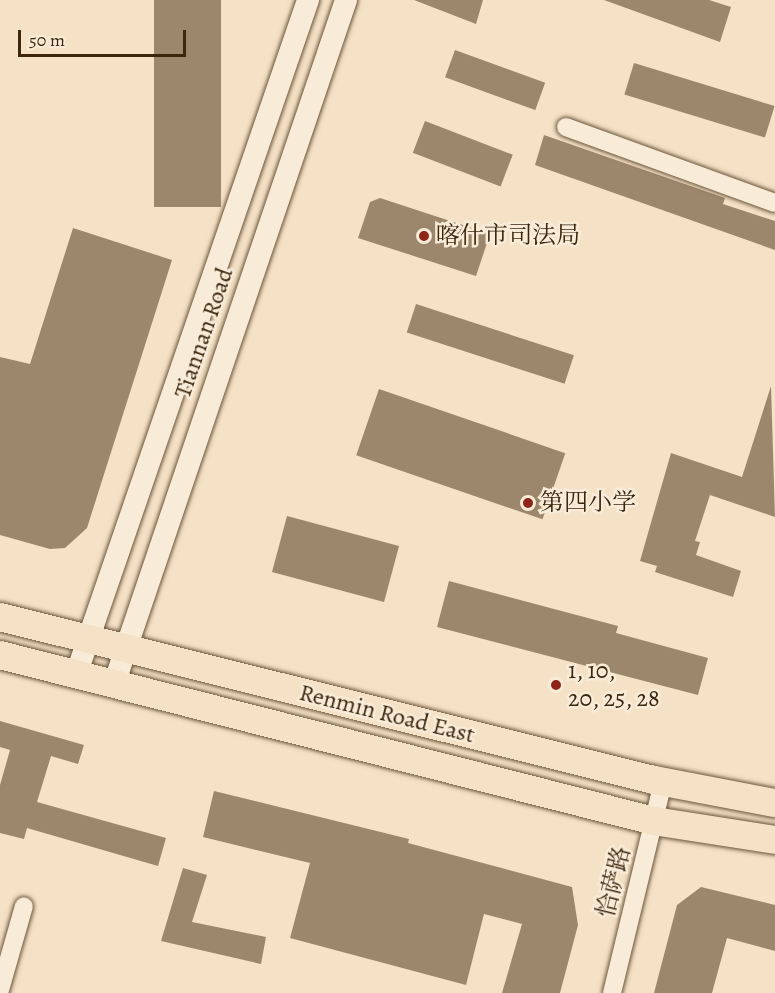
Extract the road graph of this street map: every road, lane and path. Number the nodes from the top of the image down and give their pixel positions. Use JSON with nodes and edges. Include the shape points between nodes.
{"nodes":[{"id":1,"x":308,"y":0,"type":"edge"},
{"id":2,"x":346,"y":0,"type":"edge"},
{"id":3,"x":566,"y":128,"type":"dead end"},
{"id":4,"x":775,"y":203,"type":"edge"},
{"id":5,"x":0,"y":618,"type":"edge"},
{"id":6,"x":87,"y":639,"type":"junction"},
{"id":7,"x":124,"y":648,"type":"junction"},
{"id":8,"x":0,"y":656,"type":"edge"},
{"id":9,"x":76,"y":675,"type":"junction"},
{"id":10,"x":114,"y":684,"type":"junction"},
{"id":11,"x":663,"y":782,"type":"junction"},
{"id":12,"x":775,"y":803,"type":"edge"},
{"id":13,"x":654,"y":821,"type":"junction"},
{"id":14,"x":775,"y":840,"type":"edge"},
{"id":15,"x":24,"y":906,"type":"dead end"},
{"id":16,"x":0,"y":990,"type":"edge"},
{"id":17,"x":612,"y":993,"type":"edge"}],
"edges":[{"from":1,"to":6,"type":"street","name":"Tiannan Road"},
{"from":2,"to":7,"type":"street","name":"Tiannan Road"},
{"from":3,"to":4,"type":"street"},
{"from":5,"to":6,"type":"main road","name":"Renmin Road East"},
{"from":6,"to":7,"type":"main road","name":"Renmin Road East"},
{"from":6,"to":9,"type":"street","name":"Tiannan Road"},
{"from":7,"to":10,"type":"street","name":"Tiannan Road"},
{"from":7,"to":11,"type":"main road","name":"Renmin Road East"},
{"from":8,"to":9,"type":"main road","name":"Renmin Road East"},
{"from":9,"to":10,"type":"main road","name":"Renmin Road East"},
{"from":10,"to":13,"type":"main road","name":"Renmin Road East"},
{"from":11,"to":12,"type":"main road","name":"Renmin Road East"},
{"from":11,"to":13,"type":"street","name":"恰萨路"},
{"from":13,"to":14,"type":"main road","name":"Renmin Road East"},
{"from":13,"to":17,"type":"street","name":"恰萨路"},
{"from":15,"to":16,"type":"street"}]}
